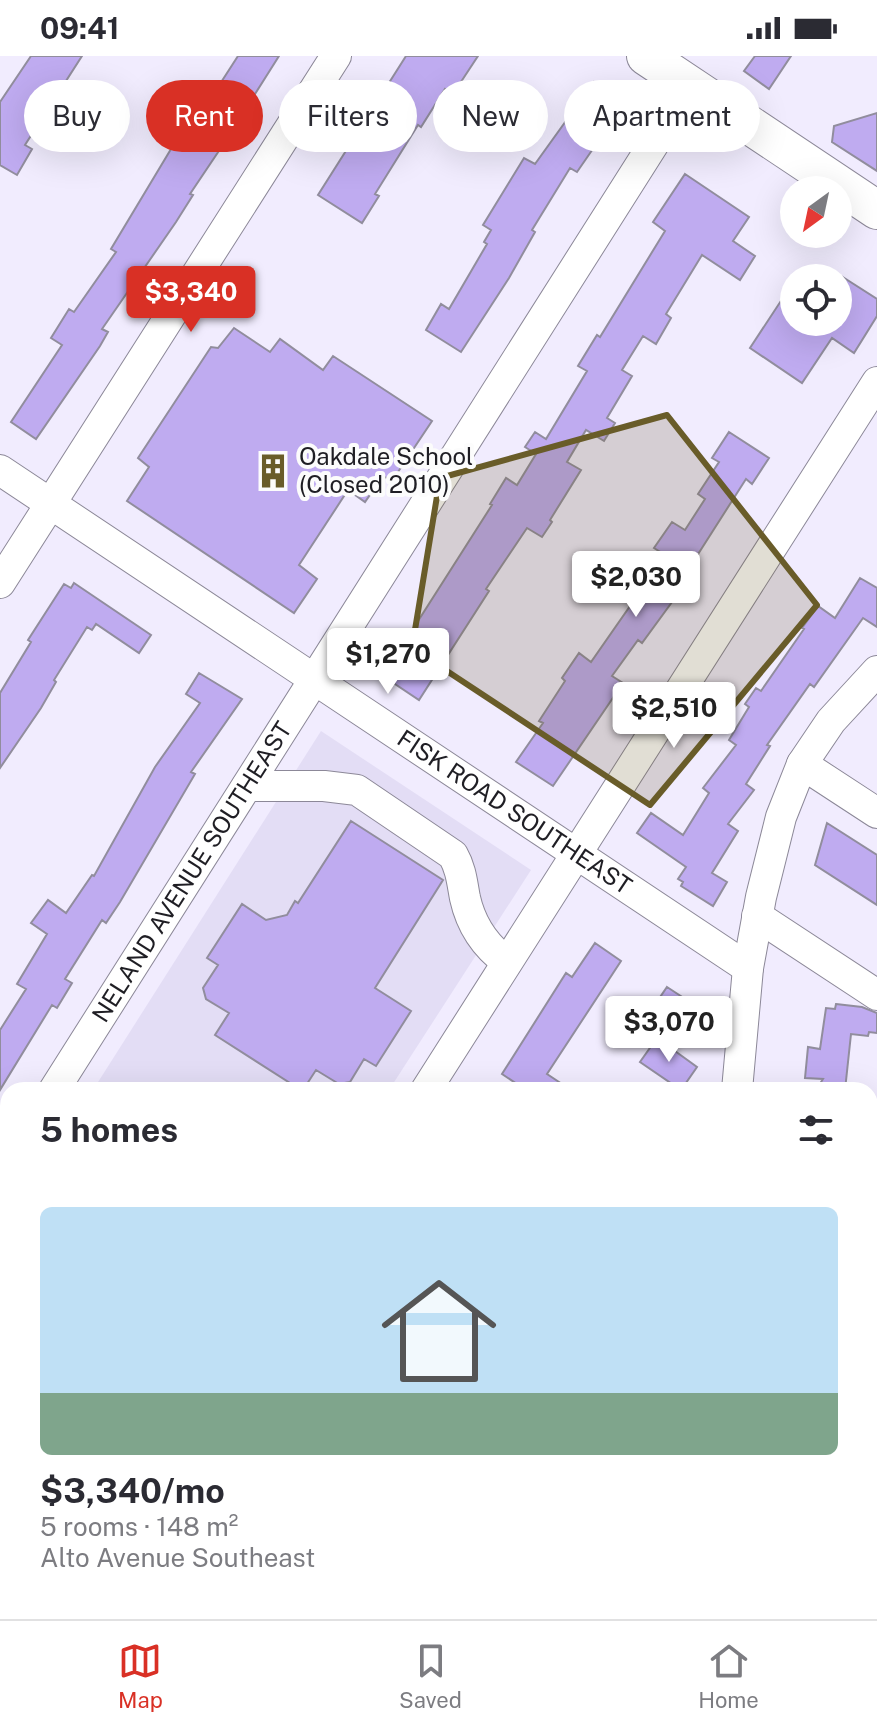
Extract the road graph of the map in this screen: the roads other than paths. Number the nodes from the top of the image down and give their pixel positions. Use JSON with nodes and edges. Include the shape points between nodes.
{"nodes":[{"id":1,"x":336,"y":56,"type":"edge"},
{"id":2,"x":646,"y":56,"type":"edge"},
{"id":3,"x":683,"y":80,"type":"edge"},
{"id":4,"x":760,"y":131,"type":"edge"},
{"id":5,"x":649,"y":152,"type":"edge"},
{"id":6,"x":877,"y":210,"type":"edge"},
{"id":7,"x":877,"y":382,"type":"edge"},
{"id":8,"x":0,"y":470,"type":"edge"},
{"id":9,"x":51,"y":503,"type":"junction"},
{"id":10,"x":0,"y":583,"type":"edge"},
{"id":11,"x":877,"y":671,"type":"edge"},
{"id":12,"x":315,"y":679,"type":"junction"},
{"id":13,"x":802,"y":764,"type":"junction"},
{"id":14,"x":247,"y":786,"type":"junction"},
{"id":15,"x":877,"y":813,"type":"edge"},
{"id":16,"x":575,"y":855,"type":"junction"},
{"id":17,"x":757,"y":916,"type":"junction"},
{"id":18,"x":507,"y":962,"type":"junction"},
{"id":19,"x":748,"y":968,"type":"junction"},
{"id":20,"x":877,"y":995,"type":"edge"},
{"id":21,"x":59,"y":1082,"type":"edge"},
{"id":22,"x":431,"y":1082,"type":"edge"},
{"id":23,"x":738,"y":1082,"type":"edge"}],
"edges":[{"from":1,"to":9,"type":"street"},
{"from":2,"to":3,"type":"main road"},
{"from":4,"to":6,"type":"main road"},
{"from":5,"to":12,"type":"street","name":"NELAND AVENUE SOUTHEAST"},
{"from":7,"to":16,"type":"street"},
{"from":8,"to":9,"type":"street","name":"FISK ROAD SOUTHEAST"},
{"from":9,"to":10,"type":"street"},
{"from":9,"to":12,"type":"street","name":"FISK ROAD SOUTHEAST"},
{"from":11,"to":13,"type":"street","via":[[831,721]]},
{"from":12,"to":14,"type":"street","name":"NELAND AVENUE SOUTHEAST"},
{"from":12,"to":16,"type":"street","name":"FISK ROAD SOUTHEAST"},
{"from":13,"to":15,"type":"street"},
{"from":13,"to":17,"type":"street","via":[[781,817]]},
{"from":14,"to":18,"type":"street","via":[[357,790],[453,855],[477,930]]},
{"from":14,"to":21,"type":"street","name":"NELAND AVENUE SOUTHEAST"},
{"from":16,"to":18,"type":"street"},
{"from":16,"to":19,"type":"street","name":"FISK ROAD SOUTHEAST"},
{"from":17,"to":19,"type":"street"},
{"from":17,"to":20,"type":"street"},
{"from":18,"to":22,"type":"street"},
{"from":19,"to":23,"type":"street"}]}
